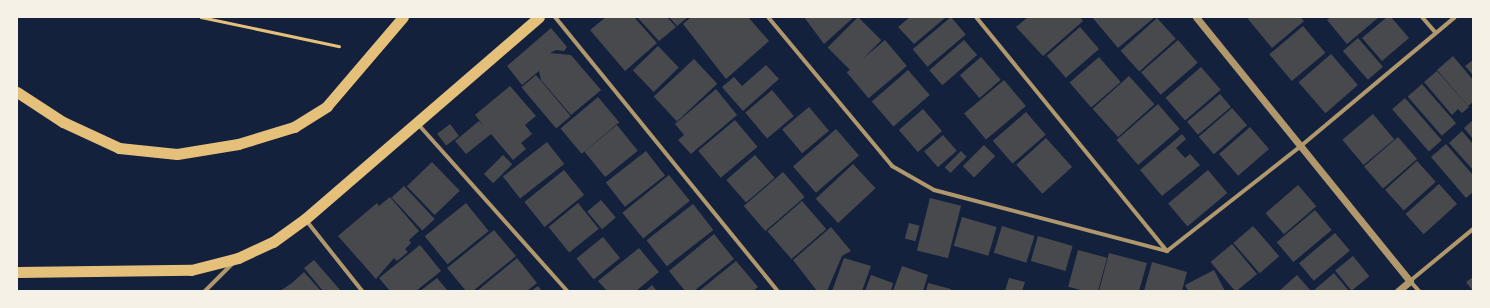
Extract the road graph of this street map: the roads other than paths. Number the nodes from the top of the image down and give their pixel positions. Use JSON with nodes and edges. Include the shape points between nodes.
{"nodes":[{"id":1,"x":403,"y":17,"type":"edge"},
{"id":2,"x":539,"y":17,"type":"edge"},
{"id":3,"x":555,"y":17,"type":"edge"},
{"id":4,"x":768,"y":17,"type":"edge"},
{"id":5,"x":976,"y":17,"type":"edge"},
{"id":6,"x":1196,"y":17,"type":"edge"},
{"id":7,"x":1422,"y":17,"type":"edge"},
{"id":8,"x":1454,"y":17,"type":"edge"},
{"id":9,"x":1435,"y":32,"type":"junction"},
{"id":10,"x":17,"y":92,"type":"edge"},
{"id":11,"x":417,"y":122,"type":"junction"},
{"id":12,"x":1302,"y":145,"type":"junction"},
{"id":13,"x":305,"y":219,"type":"junction"},
{"id":14,"x":1473,"y":229,"type":"edge"},
{"id":15,"x":1167,"y":251,"type":"junction"},
{"id":16,"x":238,"y":258,"type":"junction"},
{"id":17,"x":17,"y":272,"type":"edge"},
{"id":18,"x":1410,"y":281,"type":"junction"},
{"id":19,"x":205,"y":291,"type":"edge"},
{"id":20,"x":362,"y":291,"type":"edge"},
{"id":21,"x":567,"y":291,"type":"edge"},
{"id":22,"x":778,"y":291,"type":"edge"},
{"id":23,"x":1398,"y":291,"type":"edge"},
{"id":24,"x":1419,"y":291,"type":"edge"}],
"edges":[{"from":1,"to":10,"type":"highway","via":[[326,106],[294,127],[225,147],[177,154],[119,148],[63,122]]},
{"from":2,"to":11,"type":"highway"},
{"from":3,"to":22,"type":"street"},
{"from":4,"to":15,"type":"street","via":[[892,166],[934,190]]},
{"from":5,"to":15,"type":"street"},
{"from":6,"to":12,"type":"street"},
{"from":7,"to":9,"type":"street"},
{"from":8,"to":9,"type":"street"},
{"from":9,"to":12,"type":"street"},
{"from":11,"to":13,"type":"highway"},
{"from":11,"to":21,"type":"street"},
{"from":12,"to":15,"type":"street"},
{"from":12,"to":18,"type":"street"},
{"from":13,"to":16,"type":"highway","via":[[273,242]]},
{"from":13,"to":20,"type":"street"},
{"from":14,"to":18,"type":"street"},
{"from":16,"to":17,"type":"highway","via":[[191,270],[161,272]]},
{"from":16,"to":19,"type":"street"},
{"from":18,"to":23,"type":"street"},
{"from":18,"to":24,"type":"street"}]}
